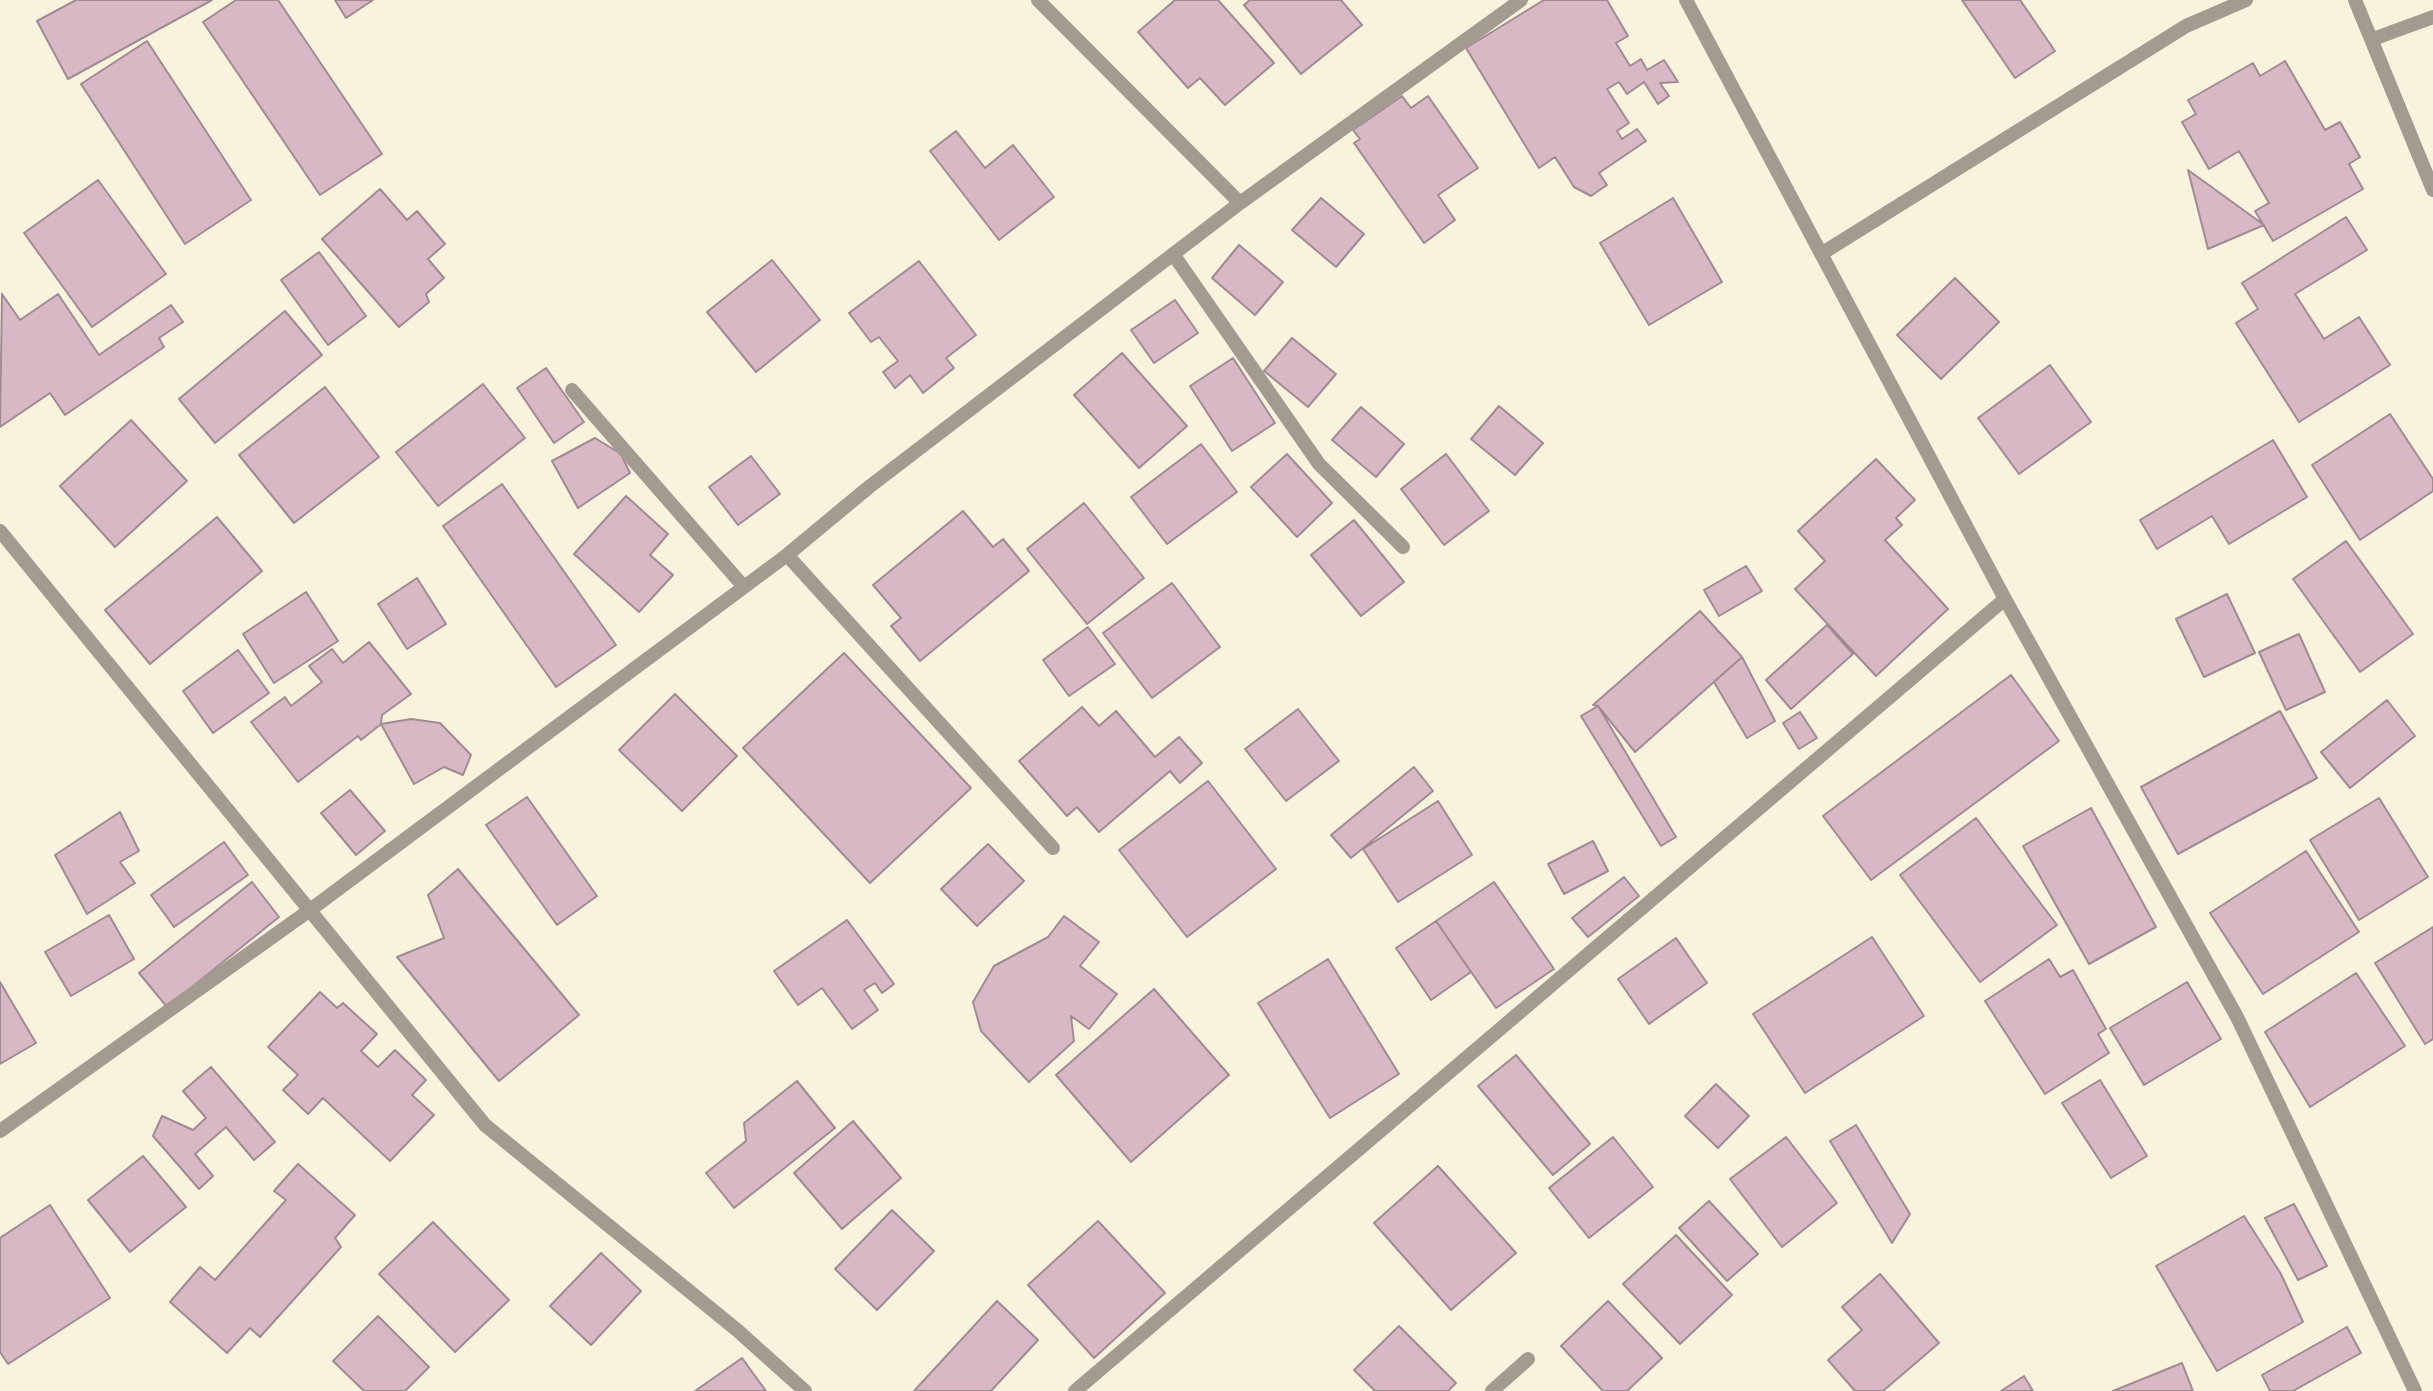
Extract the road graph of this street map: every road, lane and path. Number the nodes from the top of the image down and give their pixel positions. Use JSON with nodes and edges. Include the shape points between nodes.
{"nodes":[{"id":1,"x":1038,"y":0,"type":"edge"},
{"id":2,"x":1521,"y":0,"type":"edge"},
{"id":3,"x":1686,"y":0,"type":"edge"},
{"id":4,"x":2246,"y":0,"type":"edge"},
{"id":5,"x":2356,"y":0,"type":"edge"},
{"id":6,"x":2433,"y":18,"type":"edge"},
{"id":7,"x":2373,"y":39,"type":"junction"},
{"id":8,"x":2433,"y":190,"type":"edge"},
{"id":9,"x":1240,"y":203,"type":"junction"},
{"id":10,"x":1173,"y":254,"type":"junction"},
{"id":11,"x":1821,"y":254,"type":"junction"},
{"id":12,"x":572,"y":390,"type":"dead end"},
{"id":13,"x":0,"y":531,"type":"edge"},
{"id":14,"x":1403,"y":547,"type":"dead end"},
{"id":15,"x":787,"y":555,"type":"junction"},
{"id":16,"x":744,"y":587,"type":"junction"},
{"id":17,"x":2005,"y":599,"type":"junction"},
{"id":18,"x":1053,"y":848,"type":"dead end"},
{"id":19,"x":310,"y":910,"type":"junction"},
{"id":20,"x":0,"y":1131,"type":"edge"},
{"id":21,"x":1528,"y":1359,"type":"dead end"},
{"id":22,"x":805,"y":1391,"type":"edge"},
{"id":23,"x":1075,"y":1391,"type":"edge"},
{"id":24,"x":1492,"y":1391,"type":"edge"},
{"id":25,"x":2415,"y":1391,"type":"edge"}],
"edges":[{"from":1,"to":9,"type":"street"},
{"from":2,"to":9,"type":"street"},
{"from":3,"to":11,"type":"street"},
{"from":4,"to":11,"type":"street","via":[[2186,26]]},
{"from":5,"to":7,"type":"street"},
{"from":6,"to":7,"type":"street"},
{"from":7,"to":8,"type":"street"},
{"from":9,"to":10,"type":"street"},
{"from":10,"to":14,"type":"street","via":[[1319,464]]},
{"from":10,"to":15,"type":"street"},
{"from":11,"to":17,"type":"street"},
{"from":12,"to":16,"type":"street"},
{"from":13,"to":19,"type":"street"},
{"from":15,"to":16,"type":"street"},
{"from":15,"to":18,"type":"street"},
{"from":16,"to":19,"type":"street"},
{"from":17,"to":23,"type":"street"},
{"from":17,"to":25,"type":"street","via":[[2237,1017]]},
{"from":19,"to":20,"type":"street"},
{"from":19,"to":22,"type":"street","via":[[485,1125]]},
{"from":21,"to":24,"type":"street"}]}
